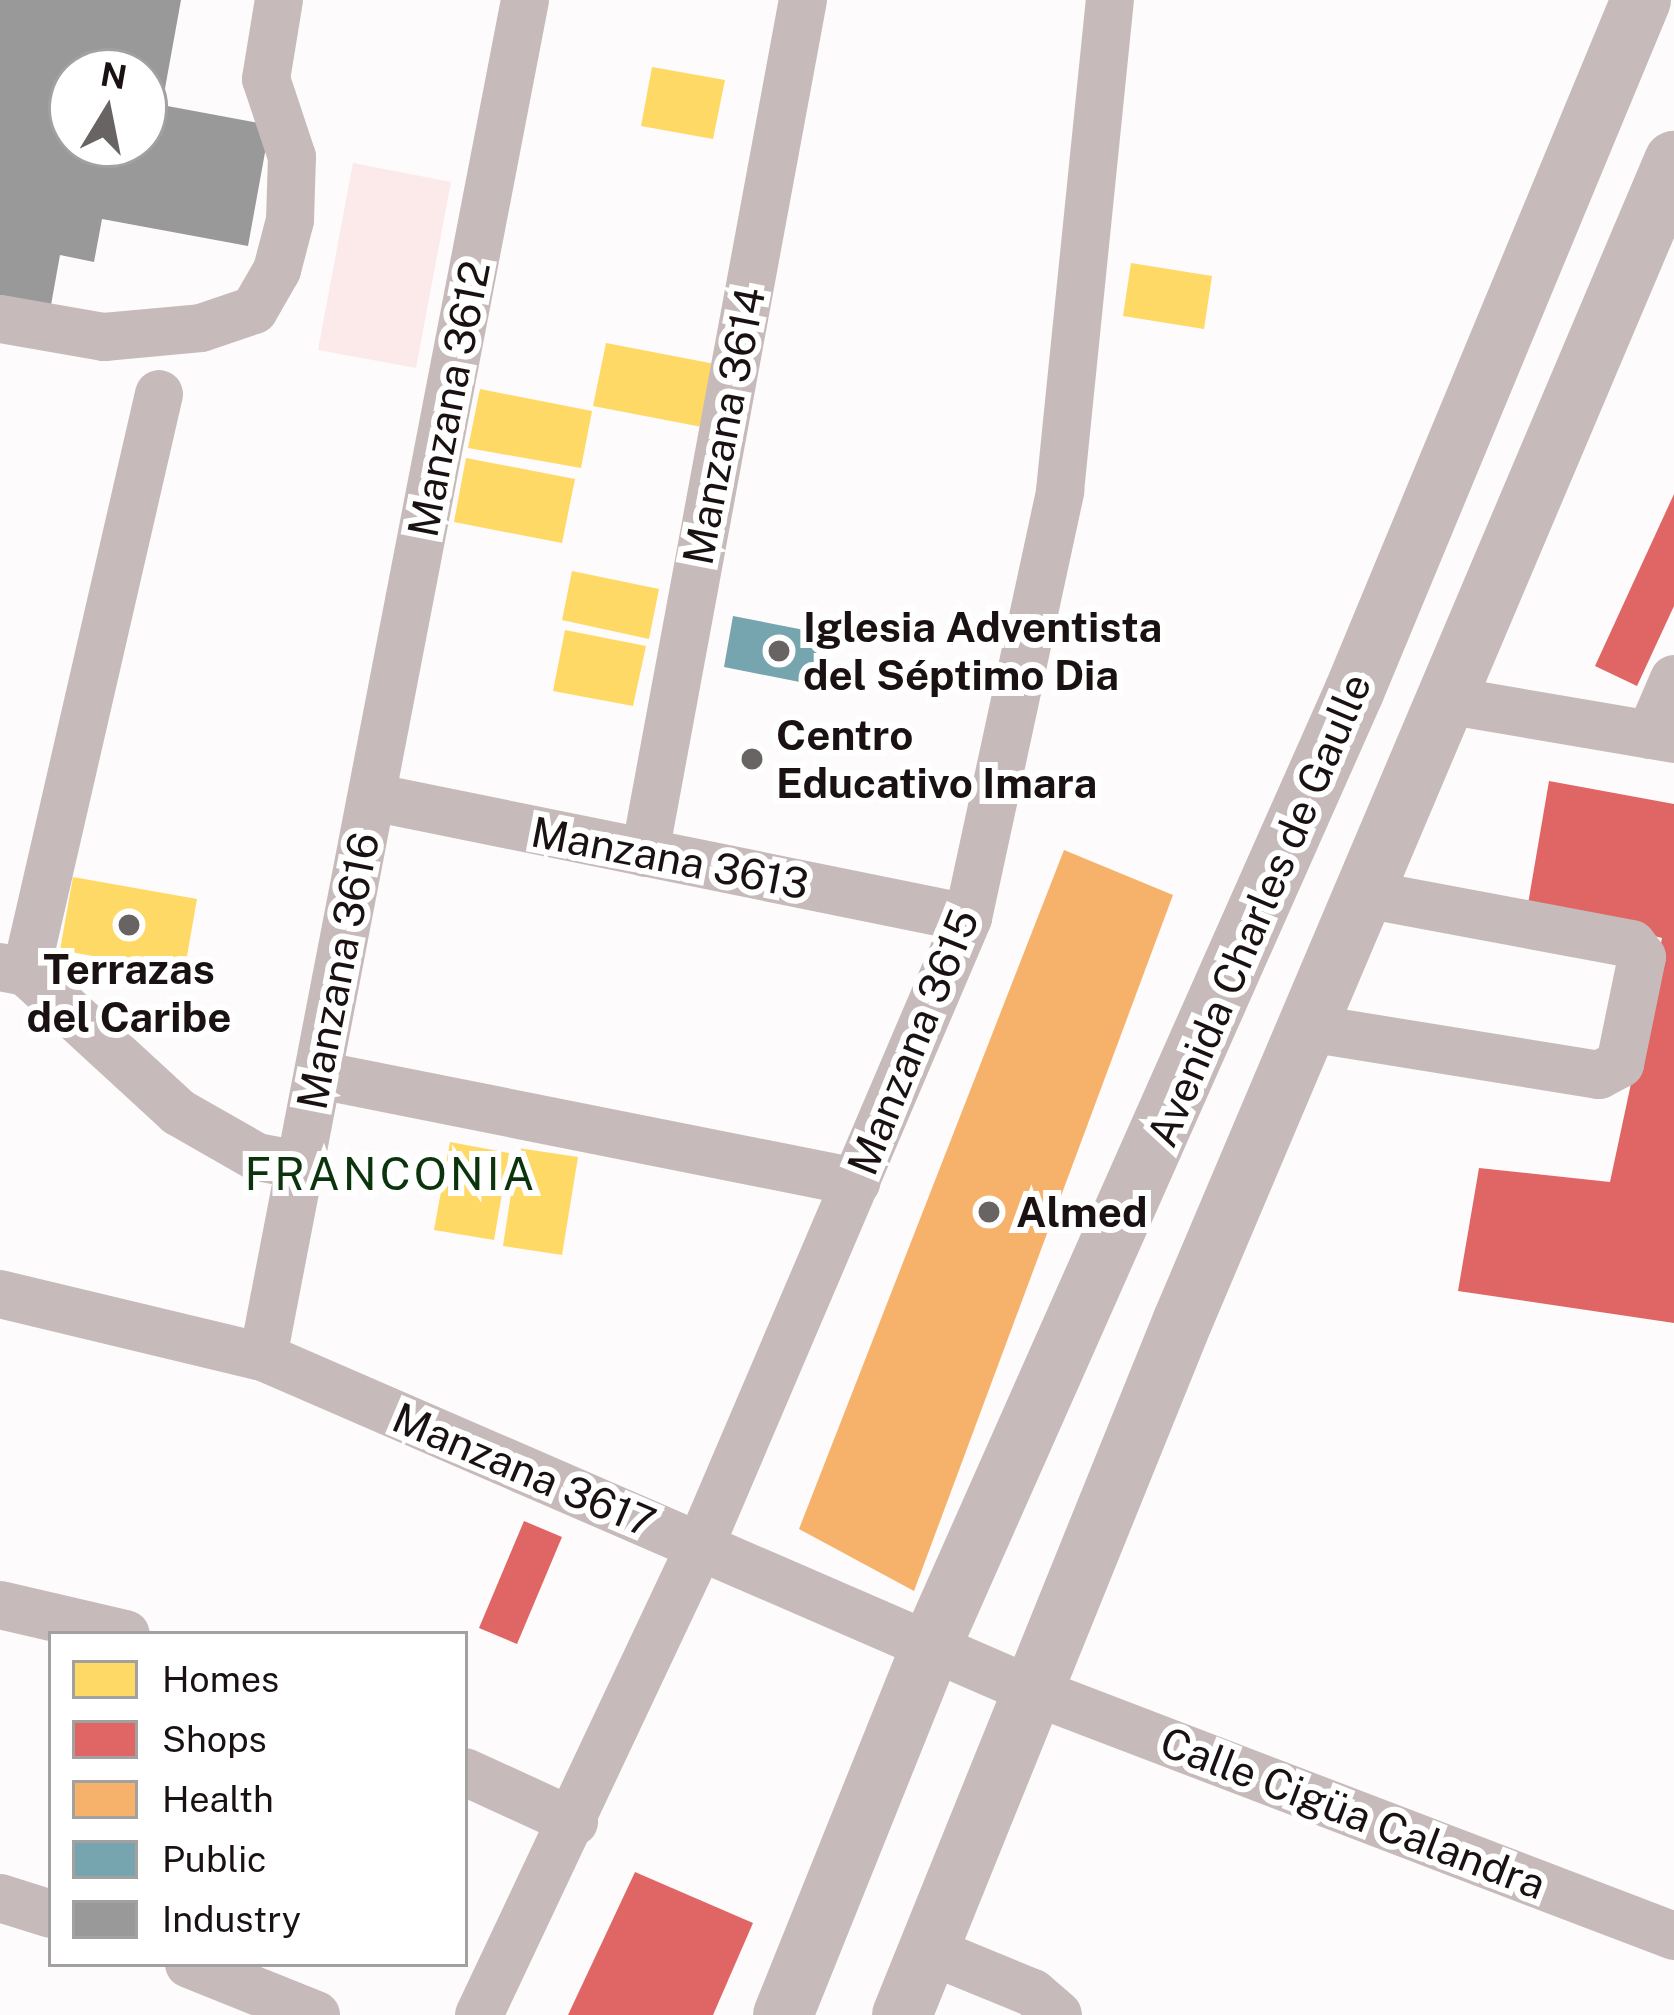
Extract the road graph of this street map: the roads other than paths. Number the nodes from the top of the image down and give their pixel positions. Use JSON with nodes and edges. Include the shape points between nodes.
{"nodes":[{"id":1,"x":279,"y":0,"type":"edge"},
{"id":2,"x":525,"y":0,"type":"edge"},
{"id":3,"x":803,"y":0,"type":"edge"},
{"id":4,"x":1110,"y":0,"type":"edge"},
{"id":5,"x":1616,"y":0,"type":"edge"},
{"id":6,"x":1641,"y":0,"type":"edge"},
{"id":7,"x":1607,"y":83,"type":"junction"},
{"id":8,"x":1674,"y":160,"type":"edge"},
{"id":9,"x":0,"y":319,"type":"edge"},
{"id":10,"x":159,"y":394,"type":"dead end"},
{"id":11,"x":1674,"y":679,"type":"edge"},
{"id":12,"x":1452,"y":701,"type":"junction"},
{"id":13,"x":1662,"y":737,"type":"edge"},
{"id":14,"x":372,"y":797,"type":"junction"},
{"id":15,"x":645,"y":853,"type":"junction"},
{"id":16,"x":1366,"y":894,"type":"junction"},
{"id":17,"x":968,"y":918,"type":"junction"},
{"id":18,"x":13,"y":970,"type":"edge"},
{"id":19,"x":1309,"y":1028,"type":"junction"},
{"id":20,"x":320,"y":1075,"type":"junction"},
{"id":21,"x":300,"y":1166,"type":"junction"},
{"id":22,"x":856,"y":1182,"type":"junction"},
{"id":23,"x":0,"y":1294,"type":"edge"},
{"id":24,"x":263,"y":1357,"type":"junction"},
{"id":25,"x":700,"y":1546,"type":"junction"},
{"id":26,"x":0,"y":1605,"type":"edge"},
{"id":27,"x":113,"y":1631,"type":"edge"},
{"id":28,"x":931,"y":1646,"type":"junction"},
{"id":29,"x":1033,"y":1691,"type":"junction"},
{"id":30,"x":468,"y":1773,"type":"edge"},
{"id":31,"x":574,"y":1822,"type":"junction"},
{"id":32,"x":0,"y":1898,"type":"edge"},
{"id":33,"x":48,"y":1913,"type":"edge"},
{"id":34,"x":1674,"y":1936,"type":"edge"},
{"id":35,"x":928,"y":1950,"type":"junction"},
{"id":36,"x":196,"y":1967,"type":"edge"},
{"id":37,"x":316,"y":2015,"type":"edge"},
{"id":38,"x":479,"y":2015,"type":"edge"},
{"id":39,"x":783,"y":2015,"type":"edge"},
{"id":40,"x":902,"y":2015,"type":"edge"},
{"id":41,"x":1058,"y":2015,"type":"edge"}],
"edges":[{"from":1,"to":9,"type":"street","via":[[266,79],[292,157],[290,220],[277,270],[254,310],[201,328],[104,338]]},
{"from":2,"to":14,"type":"street","name":"Manzana 3612"},
{"from":3,"to":15,"type":"street","name":"Manzana 3614"},
{"from":4,"to":17,"type":"street","name":"Manzana 3615","via":[[1060,490]]},
{"from":5,"to":7,"type":"main road"},
{"from":6,"to":7,"type":"main road","name":"Avenida Charles de Gaulle"},
{"from":7,"to":28,"type":"main road","name":"Avenida Charles de Gaulle","via":[[1354,692]]},
{"from":8,"to":12,"type":"main road"},
{"from":10,"to":18,"type":"street"},
{"from":11,"to":13,"type":"street"},
{"from":12,"to":13,"type":"street"},
{"from":12,"to":16,"type":"main road"},
{"from":14,"to":15,"type":"street","name":"Manzana 3613"},
{"from":14,"to":20,"type":"street","name":"Manzana 3616"},
{"from":15,"to":17,"type":"street","name":"Manzana 3613"},
{"from":16,"to":19,"type":"main road"},
{"from":16,"to":19,"type":"street","via":[[1632,944],[1642,957],[1620,1064],[1599,1075]]},
{"from":17,"to":22,"type":"street","name":"Manzana 3615"},
{"from":18,"to":21,"type":"street","via":[[178,1112],[257,1157]]},
{"from":19,"to":29,"type":"main road"},
{"from":20,"to":21,"type":"street","name":"Manzana 3616"},
{"from":20,"to":22,"type":"street"},
{"from":21,"to":24,"type":"street","name":"Manzana 3616"},
{"from":22,"to":25,"type":"street","name":"Manzana 3615"},
{"from":23,"to":24,"type":"street","name":"Manzana 3617"},
{"from":24,"to":25,"type":"street","name":"Manzana 3617"},
{"from":25,"to":28,"type":"street","name":"Manzana 3617"},
{"from":25,"to":31,"type":"street","name":"Manzana 3615"},
{"from":26,"to":27,"type":"street"},
{"from":28,"to":29,"type":"street","name":"Manzana 3617"},
{"from":28,"to":39,"type":"main road","name":"Avenida Charles de Gaulle"},
{"from":29,"to":34,"type":"street","name":"Calle Cigüa Calandra"},
{"from":29,"to":35,"type":"main road"},
{"from":30,"to":31,"type":"street"},
{"from":31,"to":38,"type":"street","name":"Manzana 3615"},
{"from":32,"to":33,"type":"street"},
{"from":35,"to":40,"type":"main road"},
{"from":35,"to":41,"type":"street","via":[[1033,1993]]},
{"from":36,"to":37,"type":"street"}]}
